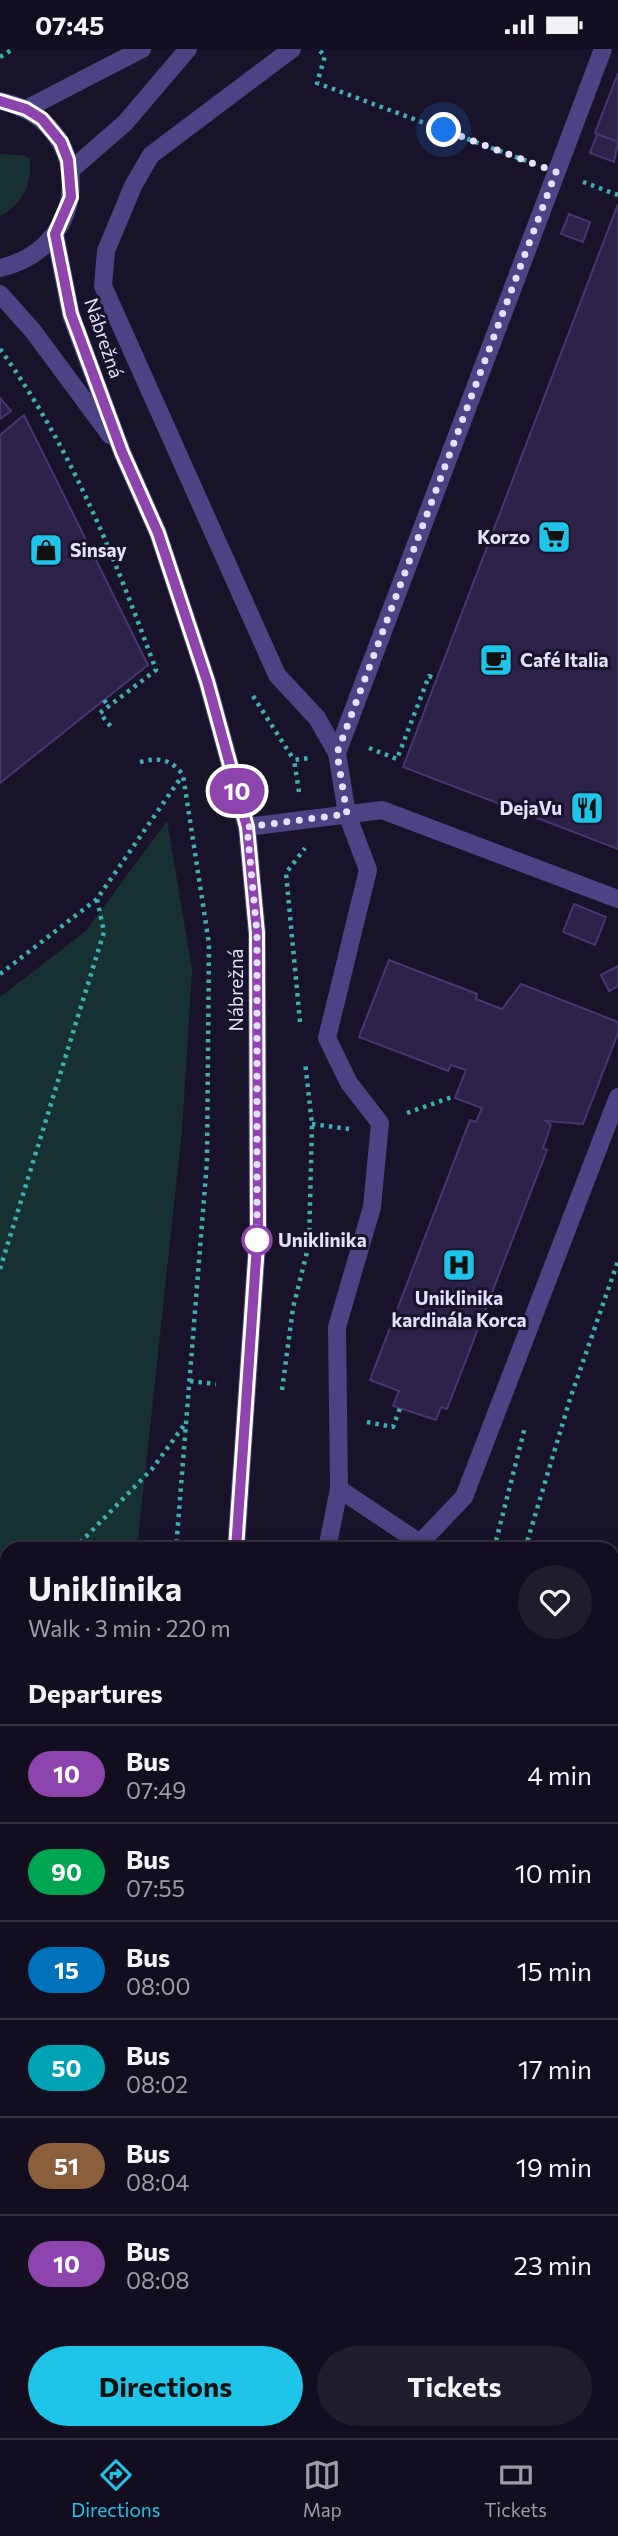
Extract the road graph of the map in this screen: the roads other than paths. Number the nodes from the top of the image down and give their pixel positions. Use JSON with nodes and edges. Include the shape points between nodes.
{"nodes":[{"id":1,"x":142,"y":49,"type":"edge"},
{"id":2,"x":188,"y":49,"type":"edge"},
{"id":3,"x":292,"y":49,"type":"edge"},
{"id":4,"x":603,"y":49,"type":"edge"},
{"id":5,"x":0,"y":101,"type":"edge"},
{"id":6,"x":26,"y":109,"type":"junction"},
{"id":7,"x":71,"y":170,"type":"junction"},
{"id":8,"x":55,"y":234,"type":"junction"},
{"id":9,"x":0,"y":268,"type":"edge"},
{"id":10,"x":0,"y":294,"type":"edge"},
{"id":11,"x":122,"y":452,"type":"junction"},
{"id":12,"x":337,"y":753,"type":"junction"},
{"id":13,"x":347,"y":814,"type":"junction"},
{"id":14,"x":247,"y":827,"type":"junction"},
{"id":15,"x":618,"y":899,"type":"edge"},
{"id":16,"x":618,"y":1097,"type":"edge"},
{"id":17,"x":339,"y":1489,"type":"junction"},
{"id":18,"x":236,"y":1542,"type":"edge"},
{"id":19,"x":328,"y":1542,"type":"edge"},
{"id":20,"x":413,"y":1542,"type":"edge"},
{"id":21,"x":423,"y":1542,"type":"edge"}],
"edges":[{"from":1,"to":6,"type":"street"},
{"from":2,"to":7,"type":"street","via":[[125,123]]},
{"from":3,"to":12,"type":"street","via":[[151,155],[106,251],[103,286],[277,675],[317,718]]},
{"from":4,"to":12,"type":"street"},
{"from":5,"to":6,"type":"street"},
{"from":6,"to":7,"type":"street","via":[[55,134]]},
{"from":7,"to":8,"type":"street","via":[[68,210]]},
{"from":8,"to":9,"type":"street","via":[[24,260]]},
{"from":8,"to":11,"type":"street","name":"Nábrežná","via":[[71,314]]},
{"from":10,"to":11,"type":"street","name":"Nábrežná","via":[[33,331]]},
{"from":11,"to":14,"type":"street","name":"Nábrežná","via":[[158,533],[207,681]]},
{"from":12,"to":13,"type":"street"},
{"from":13,"to":14,"type":"street"},
{"from":13,"to":15,"type":"street","via":[[382,810]]},
{"from":13,"to":17,"type":"street","via":[[368,870],[327,1038],[349,1083],[380,1123],[372,1207],[337,1327]]},
{"from":14,"to":18,"type":"street","name":"Nábrežná","via":[[257,933],[258,1230]]},
{"from":16,"to":21,"type":"street","via":[[464,1497]]},
{"from":17,"to":19,"type":"street"},
{"from":17,"to":20,"type":"street"}]}
